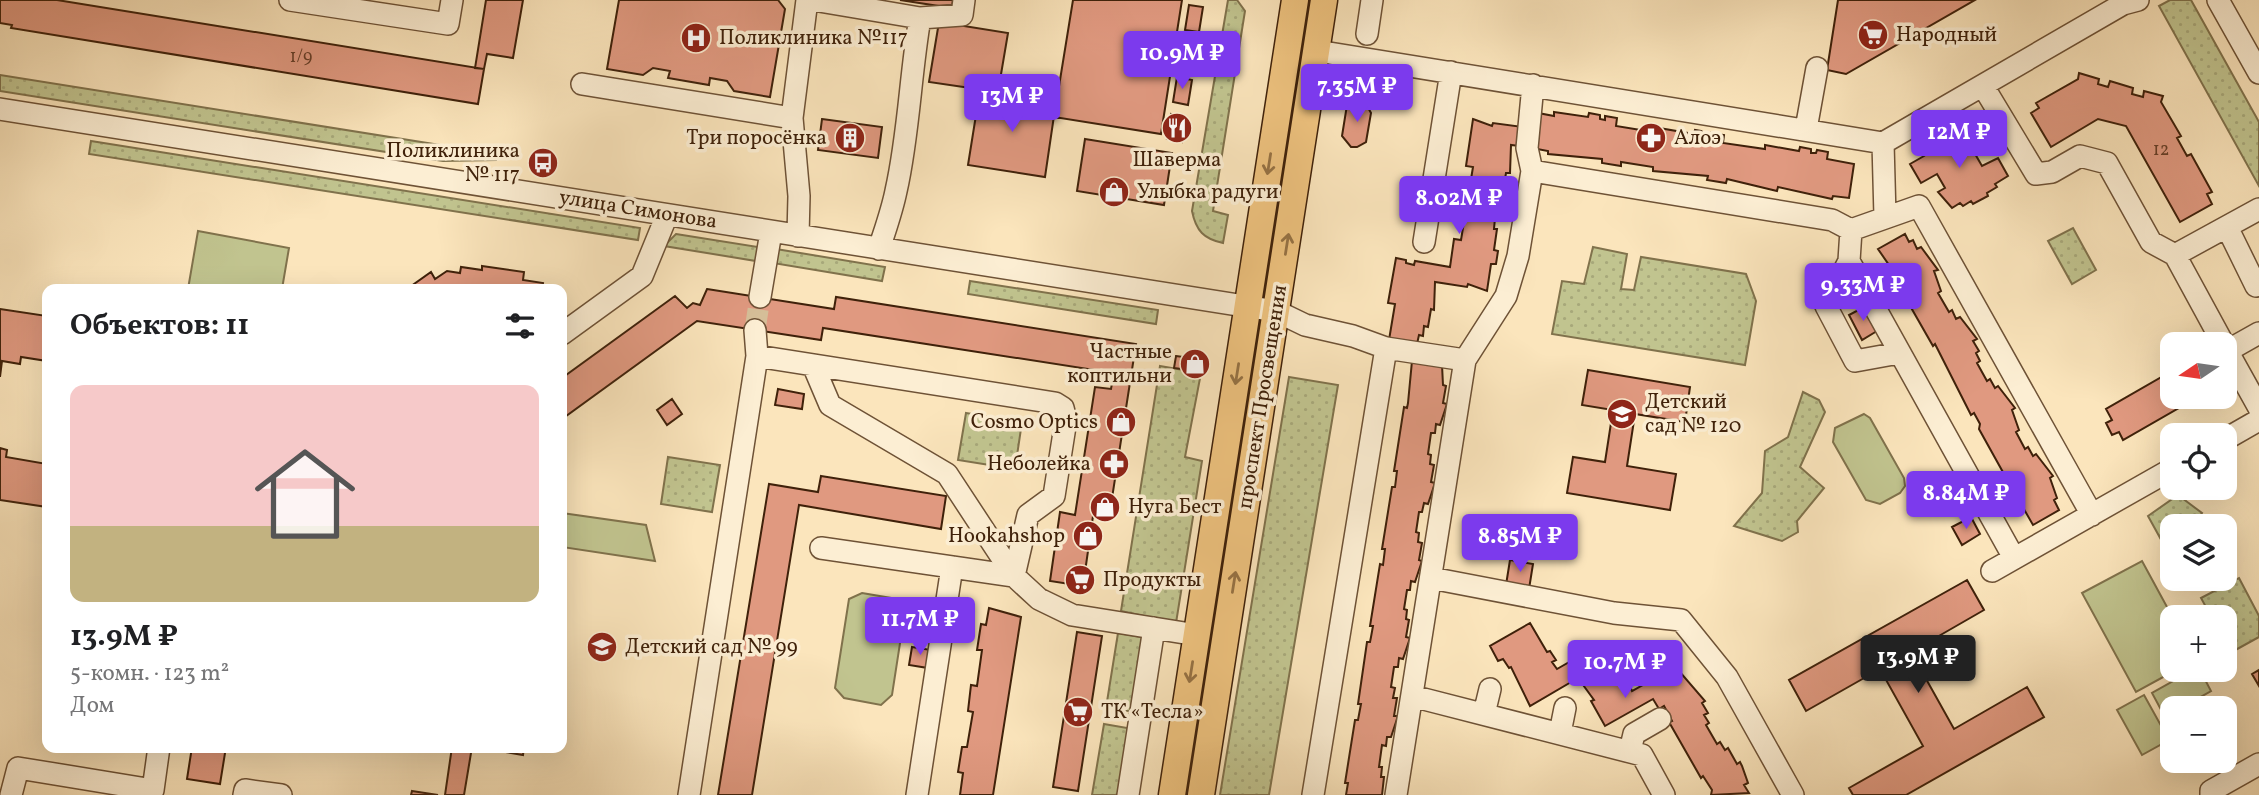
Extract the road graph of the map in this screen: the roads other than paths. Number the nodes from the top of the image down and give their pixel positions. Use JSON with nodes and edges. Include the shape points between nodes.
{"nodes":[{"id":1,"x":290,"y":0,"type":"edge"},
{"id":2,"x":452,"y":0,"type":"edge"},
{"id":3,"x":807,"y":0,"type":"edge"},
{"id":4,"x":813,"y":0,"type":"edge"},
{"id":5,"x":964,"y":0,"type":"edge"},
{"id":6,"x":1295,"y":0,"type":"edge"},
{"id":7,"x":1324,"y":0,"type":"edge"},
{"id":8,"x":1372,"y":0,"type":"edge"},
{"id":9,"x":2138,"y":0,"type":"edge"},
{"id":10,"x":2218,"y":0,"type":"edge"},
{"id":11,"x":920,"y":18,"type":"junction"},
{"id":12,"x":1367,"y":34,"type":"dead end"},
{"id":13,"x":1317,"y":51,"type":"junction"},
{"id":14,"x":1817,"y":68,"type":"dead end"},
{"id":15,"x":1451,"y":72,"type":"junction"},
{"id":16,"x":2259,"y":73,"type":"edge"},
{"id":17,"x":582,"y":84,"type":"dead end"},
{"id":18,"x":1533,"y":85,"type":"junction"},
{"id":19,"x":1983,"y":86,"type":"junction"},
{"id":20,"x":0,"y":109,"type":"edge"},
{"id":21,"x":792,"y":118,"type":"junction"},
{"id":22,"x":1806,"y":129,"type":"junction"},
{"id":23,"x":1883,"y":143,"type":"junction"},
{"id":24,"x":1532,"y":172,"type":"junction"},
{"id":25,"x":2259,"y":209,"type":"edge"},
{"id":26,"x":667,"y":215,"type":"junction"},
{"id":27,"x":1885,"y":216,"type":"junction"},
{"id":28,"x":2227,"y":228,"type":"junction"},
{"id":29,"x":1851,"y":230,"type":"junction"},
{"id":30,"x":771,"y":232,"type":"junction"},
{"id":31,"x":797,"y":236,"type":"junction"},
{"id":32,"x":1424,"y":242,"type":"dead end"},
{"id":33,"x":879,"y":249,"type":"junction"},
{"id":34,"x":2175,"y":255,"type":"junction"},
{"id":35,"x":1849,"y":261,"type":"junction"},
{"id":36,"x":2256,"y":286,"type":"dead end"},
{"id":37,"x":760,"y":298,"type":"tunnel mouth"},
{"id":38,"x":1248,"y":307,"type":"junction"},
{"id":39,"x":1276,"y":311,"type":"junction"},
{"id":40,"x":567,"y":330,"type":"edge"},
{"id":41,"x":755,"y":330,"type":"tunnel mouth"},
{"id":42,"x":2217,"y":332,"type":"edge"},
{"id":43,"x":2259,"y":333,"type":"edge"},
{"id":44,"x":2237,"y":342,"type":"edge"},
{"id":45,"x":1386,"y":348,"type":"junction"},
{"id":46,"x":1899,"y":353,"type":"junction"},
{"id":47,"x":757,"y":356,"type":"junction"},
{"id":48,"x":1465,"y":360,"type":"junction"},
{"id":49,"x":813,"y":365,"type":"junction"},
{"id":50,"x":2237,"y":369,"type":"edge"},
{"id":51,"x":2259,"y":408,"type":"edge"},
{"id":52,"x":2259,"y":420,"type":"edge"},
{"id":53,"x":2237,"y":433,"type":"edge"},
{"id":54,"x":2160,"y":477,"type":"edge"},
{"id":55,"x":2092,"y":515,"type":"junction"},
{"id":56,"x":821,"y":548,"type":"dead end"},
{"id":57,"x":2014,"y":558,"type":"junction"},
{"id":58,"x":952,"y":567,"type":"junction"},
{"id":59,"x":1992,"y":571,"type":"dead end"},
{"id":60,"x":1014,"y":576,"type":"junction"},
{"id":61,"x":1431,"y":578,"type":"junction"},
{"id":62,"x":1154,"y":628,"type":"junction"},
{"id":63,"x":1197,"y":635,"type":"junction"},
{"id":64,"x":1490,"y":689,"type":"dead end"},
{"id":65,"x":1412,"y":696,"type":"junction"},
{"id":66,"x":1565,"y":708,"type":"dead end"},
{"id":67,"x":1485,"y":714,"type":"junction"},
{"id":68,"x":1660,"y":719,"type":"dead end"},
{"id":69,"x":1560,"y":733,"type":"junction"},
{"id":70,"x":1630,"y":751,"type":"junction"},
{"id":71,"x":159,"y":753,"type":"edge"},
{"id":72,"x":2259,"y":764,"type":"edge"},
{"id":73,"x":156,"y":792,"type":"edge"},
{"id":74,"x":11,"y":795,"type":"edge"},
{"id":75,"x":244,"y":795,"type":"edge"},
{"id":76,"x":281,"y":795,"type":"edge"},
{"id":77,"x":688,"y":795,"type":"edge"},
{"id":78,"x":918,"y":795,"type":"edge"},
{"id":79,"x":1128,"y":795,"type":"edge"},
{"id":80,"x":1172,"y":795,"type":"edge"},
{"id":81,"x":1201,"y":795,"type":"edge"},
{"id":82,"x":1313,"y":795,"type":"edge"},
{"id":83,"x":1396,"y":795,"type":"edge"},
{"id":84,"x":1664,"y":795,"type":"edge"},
{"id":85,"x":1793,"y":795,"type":"edge"},
{"id":86,"x":2211,"y":795,"type":"edge"}],
"edges":[{"from":1,"to":2,"type":"street","via":[[448,24]]},
{"from":3,"to":21,"type":"street"},
{"from":4,"to":11,"type":"street"},
{"from":5,"to":11,"type":"street","via":[[962,15]]},
{"from":6,"to":38,"type":"main road","name":"проспект Просвещения","one_way":true},
{"from":7,"to":13,"type":"main road","name":"проспект Просвещения"},
{"from":8,"to":12,"type":"street"},
{"from":9,"to":19,"type":"street","via":[[2123,4]]},
{"from":10,"to":16,"type":"street"},
{"from":11,"to":33,"type":"street","via":[[896,191]]},
{"from":13,"to":15,"type":"street"},
{"from":39,"to":13,"type":"main road","name":"проспект Просвещения","one_way":true},
{"from":14,"to":22,"type":"street"},
{"from":15,"to":18,"type":"street"},
{"from":15,"to":32,"type":"street"},
{"from":17,"to":21,"type":"street"},
{"from":18,"to":22,"type":"street"},
{"from":18,"to":24,"type":"street","via":[[1527,148]]},
{"from":19,"to":23,"type":"street"},
{"from":19,"to":34,"type":"street","via":[[2031,170],[2045,175],[2080,156],[2106,163],[2151,242]]},
{"from":20,"to":26,"type":"street","name":"улица Симонова"},
{"from":21,"to":31,"type":"street","via":[[799,196]]},
{"from":22,"to":23,"type":"street"},
{"from":23,"to":27,"type":"street"},
{"from":24,"to":29,"type":"street","via":[[1832,220]]},
{"from":24,"to":48,"type":"street","via":[[1518,256],[1506,296]]},
{"from":25,"to":28,"type":"street"},
{"from":26,"to":30,"type":"street","name":"улица Симонова"},
{"from":26,"to":40,"type":"street","via":[[642,276]]},
{"from":27,"to":29,"type":"street"},
{"from":27,"to":55,"type":"street","via":[[1919,206]]},
{"from":28,"to":34,"type":"street"},
{"from":28,"to":36,"type":"street"},
{"from":29,"to":35,"type":"street"},
{"from":30,"to":31,"type":"street","name":"улица Симонова"},
{"from":30,"to":37,"type":"street"},
{"from":31,"to":33,"type":"street","name":"улица Симонова"},
{"from":33,"to":38,"type":"street","name":"улица Симонова"},
{"from":34,"to":42,"type":"street"},
{"from":35,"to":46,"type":"street"},
{"from":35,"to":46,"type":"street","via":[[1826,306],[1855,361]]},
{"from":38,"to":39,"type":"street","name":"улица Симонова"},
{"from":38,"to":63,"type":"main road","name":"проспект Просвещения","one_way":true},
{"from":39,"to":45,"type":"street","name":"улица Симонова","via":[[1305,325]]},
{"from":81,"to":39,"type":"main road","name":"проспект Просвещения","one_way":true},
{"from":41,"to":47,"type":"street"},
{"from":43,"to":44,"type":"street"},
{"from":45,"to":48,"type":"street","name":"улица Симонова"},
{"from":45,"to":82,"type":"street"},
{"from":46,"to":57,"type":"street"},
{"from":47,"to":49,"type":"street"},
{"from":47,"to":77,"type":"street"},
{"from":48,"to":61,"type":"street"},
{"from":49,"to":60,"type":"street","via":[[830,405],[947,474]]},
{"from":49,"to":60,"type":"street","via":[[1055,403],[1063,408],[1066,420],[1054,496],[1028,515]]},
{"from":50,"to":51,"type":"street"},
{"from":52,"to":53,"type":"street"},
{"from":54,"to":55,"type":"street"},
{"from":55,"to":57,"type":"street"},
{"from":56,"to":58,"type":"street"},
{"from":57,"to":59,"type":"street"},
{"from":58,"to":60,"type":"street"},
{"from":58,"to":78,"type":"street"},
{"from":60,"to":62,"type":"street","via":[[1039,599],[1072,615]]},
{"from":61,"to":65,"type":"street"},
{"from":61,"to":85,"type":"street","via":[[1681,620],[1727,677]]},
{"from":62,"to":63,"type":"street"},
{"from":62,"to":79,"type":"street"},
{"from":63,"to":80,"type":"main road","name":"проспект Просвещения","one_way":true},
{"from":64,"to":67,"type":"street"},
{"from":65,"to":67,"type":"street"},
{"from":65,"to":83,"type":"street"},
{"from":66,"to":69,"type":"street"},
{"from":67,"to":69,"type":"street"},
{"from":68,"to":70,"type":"street","via":[[1634,734]]},
{"from":69,"to":70,"type":"street"},
{"from":70,"to":84,"type":"street","via":[[1642,755]]},
{"from":71,"to":73,"type":"street"},
{"from":72,"to":86,"type":"street"},
{"from":73,"to":74,"type":"street","via":[[18,768]]},
{"from":75,"to":76,"type":"street","via":[[245,790]]}]}
